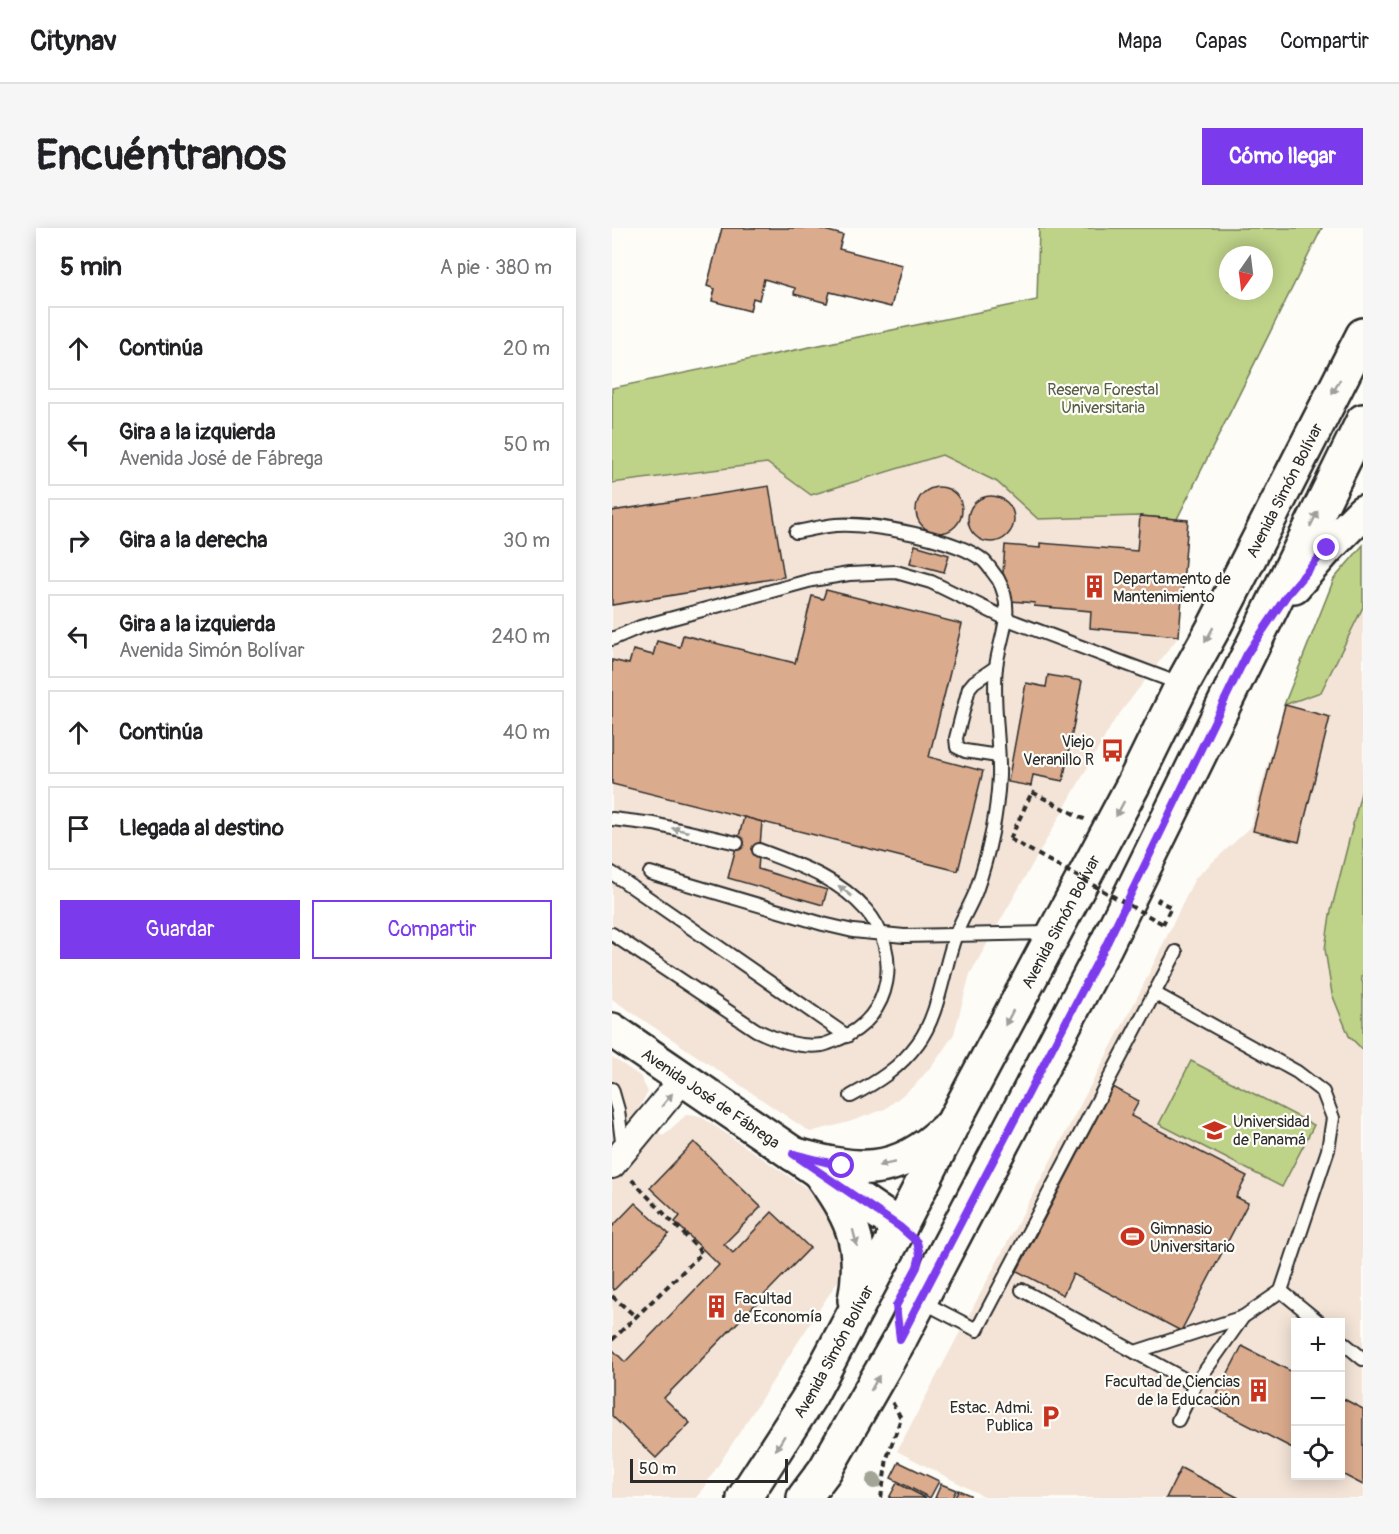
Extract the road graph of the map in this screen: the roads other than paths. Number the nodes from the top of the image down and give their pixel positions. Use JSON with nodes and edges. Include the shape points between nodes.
{"nodes":[{"id":1,"x":1363,"y":335,"type":"edge"},
{"id":2,"x":1363,"y":421,"type":"edge"},
{"id":3,"x":1363,"y":512,"type":"edge"},
{"id":4,"x":795,"y":532,"type":"dead end"},
{"id":5,"x":1007,"y":619,"type":"junction"},
{"id":6,"x":612,"y":639,"type":"edge"},
{"id":7,"x":1247,"y":654,"type":"junction"},
{"id":8,"x":996,"y":668,"type":"junction"},
{"id":9,"x":1182,"y":685,"type":"junction"},
{"id":10,"x":998,"y":756,"type":"junction"},
{"id":11,"x":612,"y":819,"type":"edge"},
{"id":12,"x":736,"y":843,"type":"dead end"},
{"id":13,"x":759,"y":850,"type":"dead end"},
{"id":14,"x":612,"y":873,"type":"edge"},
{"id":15,"x":650,"y":873,"type":"dead end"},
{"id":16,"x":1054,"y":933,"type":"junction"},
{"id":17,"x":612,"y":934,"type":"edge"},
{"id":18,"x":883,"y":935,"type":"junction"},
{"id":19,"x":955,"y":936,"type":"junction"},
{"id":20,"x":1176,"y":952,"type":"dead end"},
{"id":21,"x":1154,"y":993,"type":"junction"},
{"id":22,"x":612,"y":1030,"type":"edge"},
{"id":23,"x":847,"y":1036,"type":"junction"},
{"id":24,"x":684,"y":1078,"type":"junction"},
{"id":25,"x":612,"y":1089,"type":"edge"},
{"id":26,"x":851,"y":1096,"type":"dead end"},
{"id":27,"x":953,"y":1123,"type":"junction"},
{"id":28,"x":805,"y":1161,"type":"junction"},
{"id":29,"x":620,"y":1163,"type":"edge"},
{"id":30,"x":900,"y":1227,"type":"junction"},
{"id":31,"x":1022,"y":1290,"type":"dead end"},
{"id":32,"x":1281,"y":1291,"type":"junction"},
{"id":33,"x":919,"y":1300,"type":"junction"},
{"id":34,"x":852,"y":1316,"type":"junction"},
{"id":35,"x":1243,"y":1317,"type":"junction"},
{"id":36,"x":1313,"y":1318,"type":"edge"},
{"id":37,"x":900,"y":1339,"type":"junction"},
{"id":38,"x":1345,"y":1343,"type":"edge"},
{"id":39,"x":1135,"y":1352,"type":"junction"},
{"id":40,"x":1363,"y":1359,"type":"edge"},
{"id":41,"x":1195,"y":1385,"type":"junction"},
{"id":42,"x":1178,"y":1420,"type":"dead end"},
{"id":43,"x":744,"y":1498,"type":"edge"},
{"id":44,"x":804,"y":1498,"type":"edge"}],
"edges":[{"from":1,"to":9,"type":"main road","name":"Avenida Simón Bolívar","one_way":true},
{"from":7,"to":2,"type":"main road","one_way":true},
{"from":3,"to":7,"type":"main road","via":[[1302,576]]},
{"from":4,"to":5,"type":"lane","via":[[837,525],[862,526],[897,531],[964,550],[984,562],[998,580],[1007,605]]},
{"from":5,"to":6,"type":"lane","via":[[931,582],[896,572],[849,574],[813,580],[640,627]]},
{"from":5,"to":8,"type":"lane"},
{"from":5,"to":9,"type":"lane"},
{"from":7,"to":33,"type":"main road","via":[[1111,935]]},
{"from":8,"to":10,"type":"lane"},
{"from":8,"to":10,"type":"lane","via":[[969,688],[956,738],[957,747],[965,751]]},
{"from":9,"to":16,"type":"main road","name":"Avenida Simón Bolívar","one_way":true},
{"from":10,"to":19,"type":"lane","via":[[989,852]]},
{"from":12,"to":11,"type":"lane","one_way":true,"via":[[654,824]]},
{"from":18,"to":13,"type":"lane","one_way":true,"via":[[866,910],[842,887],[808,868]]},
{"from":14,"to":23,"type":"lane"},
{"from":15,"to":18,"type":"lane","via":[[823,924]]},
{"from":16,"to":19,"type":"lane"},
{"from":16,"to":27,"type":"main road","name":"Avenida Simón Bolívar","one_way":true},
{"from":17,"to":23,"type":"lane","via":[[756,1030],[778,1040],[801,1046],[823,1045]]},
{"from":18,"to":19,"type":"lane"},
{"from":18,"to":23,"type":"lane","via":[[888,969],[884,992],[877,1010]]},
{"from":19,"to":26,"type":"lane","via":[[933,1012],[920,1041],[901,1064]]},
{"from":20,"to":21,"type":"lane"},
{"from":21,"to":32,"type":"lane","via":[[1297,1072],[1323,1092],[1333,1118],[1328,1150]]},
{"from":21,"to":33,"type":"lane","via":[[977,1330]]},
{"from":22,"to":24,"type":"main road","name":"Avenida José de Fábrega"},
{"from":24,"to":28,"type":"main road","name":"Avenida José de Fábrega"},
{"from":29,"to":24,"type":"street","one_way":true},
{"from":25,"to":29,"type":"lane","via":[[618,1110]]},
{"from":27,"to":28,"type":"main road","one_way":true,"via":[[921,1151],[885,1165],[870,1168]]},
{"from":27,"to":30,"type":"main road","name":"Avenida Simón Bolívar"},
{"from":28,"to":30,"type":"main road","name":"Avenida José de Fábrega"},
{"from":28,"to":34,"type":"main road","one_way":true,"via":[[836,1194],[854,1231],[859,1270]]},
{"from":30,"to":34,"type":"main road","name":"Avenida Simón Bolívar"},
{"from":30,"to":37,"type":"main road","name":"Avenida José de Fábrega","via":[[917,1242],[920,1255],[896,1306]]},
{"from":31,"to":39,"type":"lane"},
{"from":32,"to":35,"type":"lane"},
{"from":32,"to":36,"type":"lane"},
{"from":33,"to":37,"type":"main road"},
{"from":34,"to":43,"type":"main road","name":"Avenida Simón Bolívar","one_way":true,"via":[[810,1396]]},
{"from":35,"to":39,"type":"lane"},
{"from":35,"to":41,"type":"lane"},
{"from":44,"to":37,"type":"main road","one_way":true,"via":[[830,1461]]},
{"from":38,"to":40,"type":"lane"},
{"from":39,"to":41,"type":"lane"},
{"from":41,"to":42,"type":"lane"}]}
